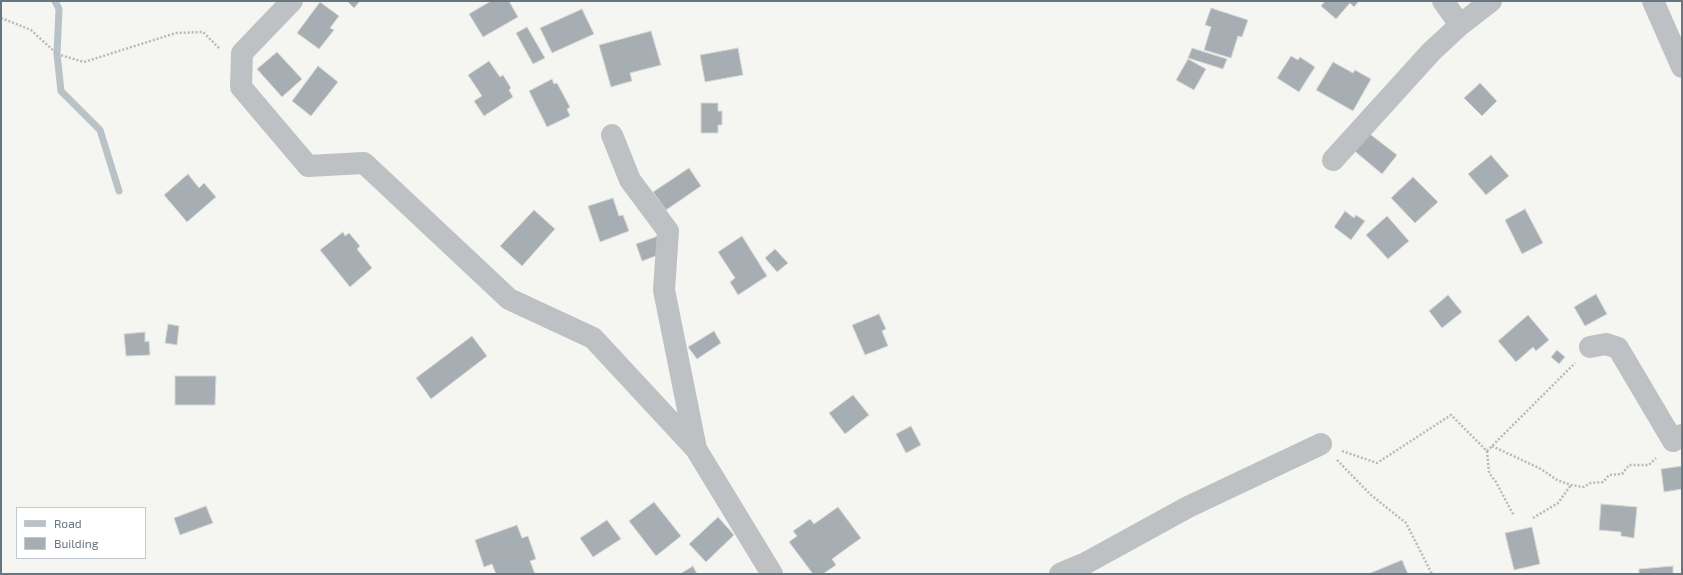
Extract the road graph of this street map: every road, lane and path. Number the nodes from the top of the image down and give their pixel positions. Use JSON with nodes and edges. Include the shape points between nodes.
{"nodes":[{"id":1,"x":292,"y":1,"type":"edge"},
{"id":2,"x":1443,"y":1,"type":"edge"},
{"id":3,"x":1491,"y":1,"type":"edge"},
{"id":4,"x":1653,"y":1,"type":"edge"},
{"id":5,"x":1,"y":18,"type":"edge"},
{"id":6,"x":1460,"y":25,"type":"junction"},
{"id":7,"x":242,"y":53,"type":"junction"},
{"id":8,"x":1682,"y":67,"type":"edge"},
{"id":9,"x":612,"y":136,"type":"dead end"},
{"id":10,"x":1333,"y":160,"type":"dead end"},
{"id":11,"x":1590,"y":347,"type":"joint"},
{"id":12,"x":1677,"y":438,"type":"edge"},
{"id":13,"x":1321,"y":444,"type":"junction"},
{"id":14,"x":1492,"y":446,"type":"junction"},
{"id":15,"x":696,"y":449,"type":"junction"},
{"id":16,"x":1487,"y":451,"type":"junction"},
{"id":17,"x":1571,"y":485,"type":"junction"},
{"id":18,"x":1514,"y":516,"type":"dead end"},
{"id":19,"x":1533,"y":518,"type":"dead end"},
{"id":20,"x":772,"y":574,"type":"edge"},
{"id":21,"x":1060,"y":574,"type":"edge"},
{"id":22,"x":1432,"y":574,"type":"edge"}],
"edges":[{"from":1,"to":7,"type":"street"},
{"from":2,"to":6,"type":"street"},
{"from":3,"to":6,"type":"street"},
{"from":4,"to":8,"type":"street"},
{"from":5,"to":7,"type":"path","via":[[31,30],[57,54],[84,62],[176,33],[202,32],[224,53]]},
{"from":6,"to":10,"type":"street","via":[[1431,52]]},
{"from":7,"to":15,"type":"street","via":[[242,87],[308,166],[364,163],[509,299],[593,338]]},
{"from":9,"to":15,"type":"street","via":[[630,180],[668,231],[664,290]]},
{"from":11,"to":12,"type":"street","via":[[1606,344],[1618,348]]},
{"from":11,"to":14,"type":"path"},
{"from":12,"to":17,"type":"path","via":[[1649,465],[1629,465],[1622,474],[1609,475],[1603,482],[1590,483],[1584,487]]},
{"from":13,"to":16,"type":"path","via":[[1377,463],[1451,415]]},
{"from":13,"to":21,"type":"street","via":[[1188,507],[1086,563]]},
{"from":13,"to":22,"type":"path","via":[[1371,496],[1406,523]]},
{"from":14,"to":16,"type":"path"},
{"from":14,"to":17,"type":"path"},
{"from":15,"to":20,"type":"street"},
{"from":16,"to":18,"type":"path","via":[[1489,473]]},
{"from":17,"to":19,"type":"path","via":[[1558,503]]}]}
